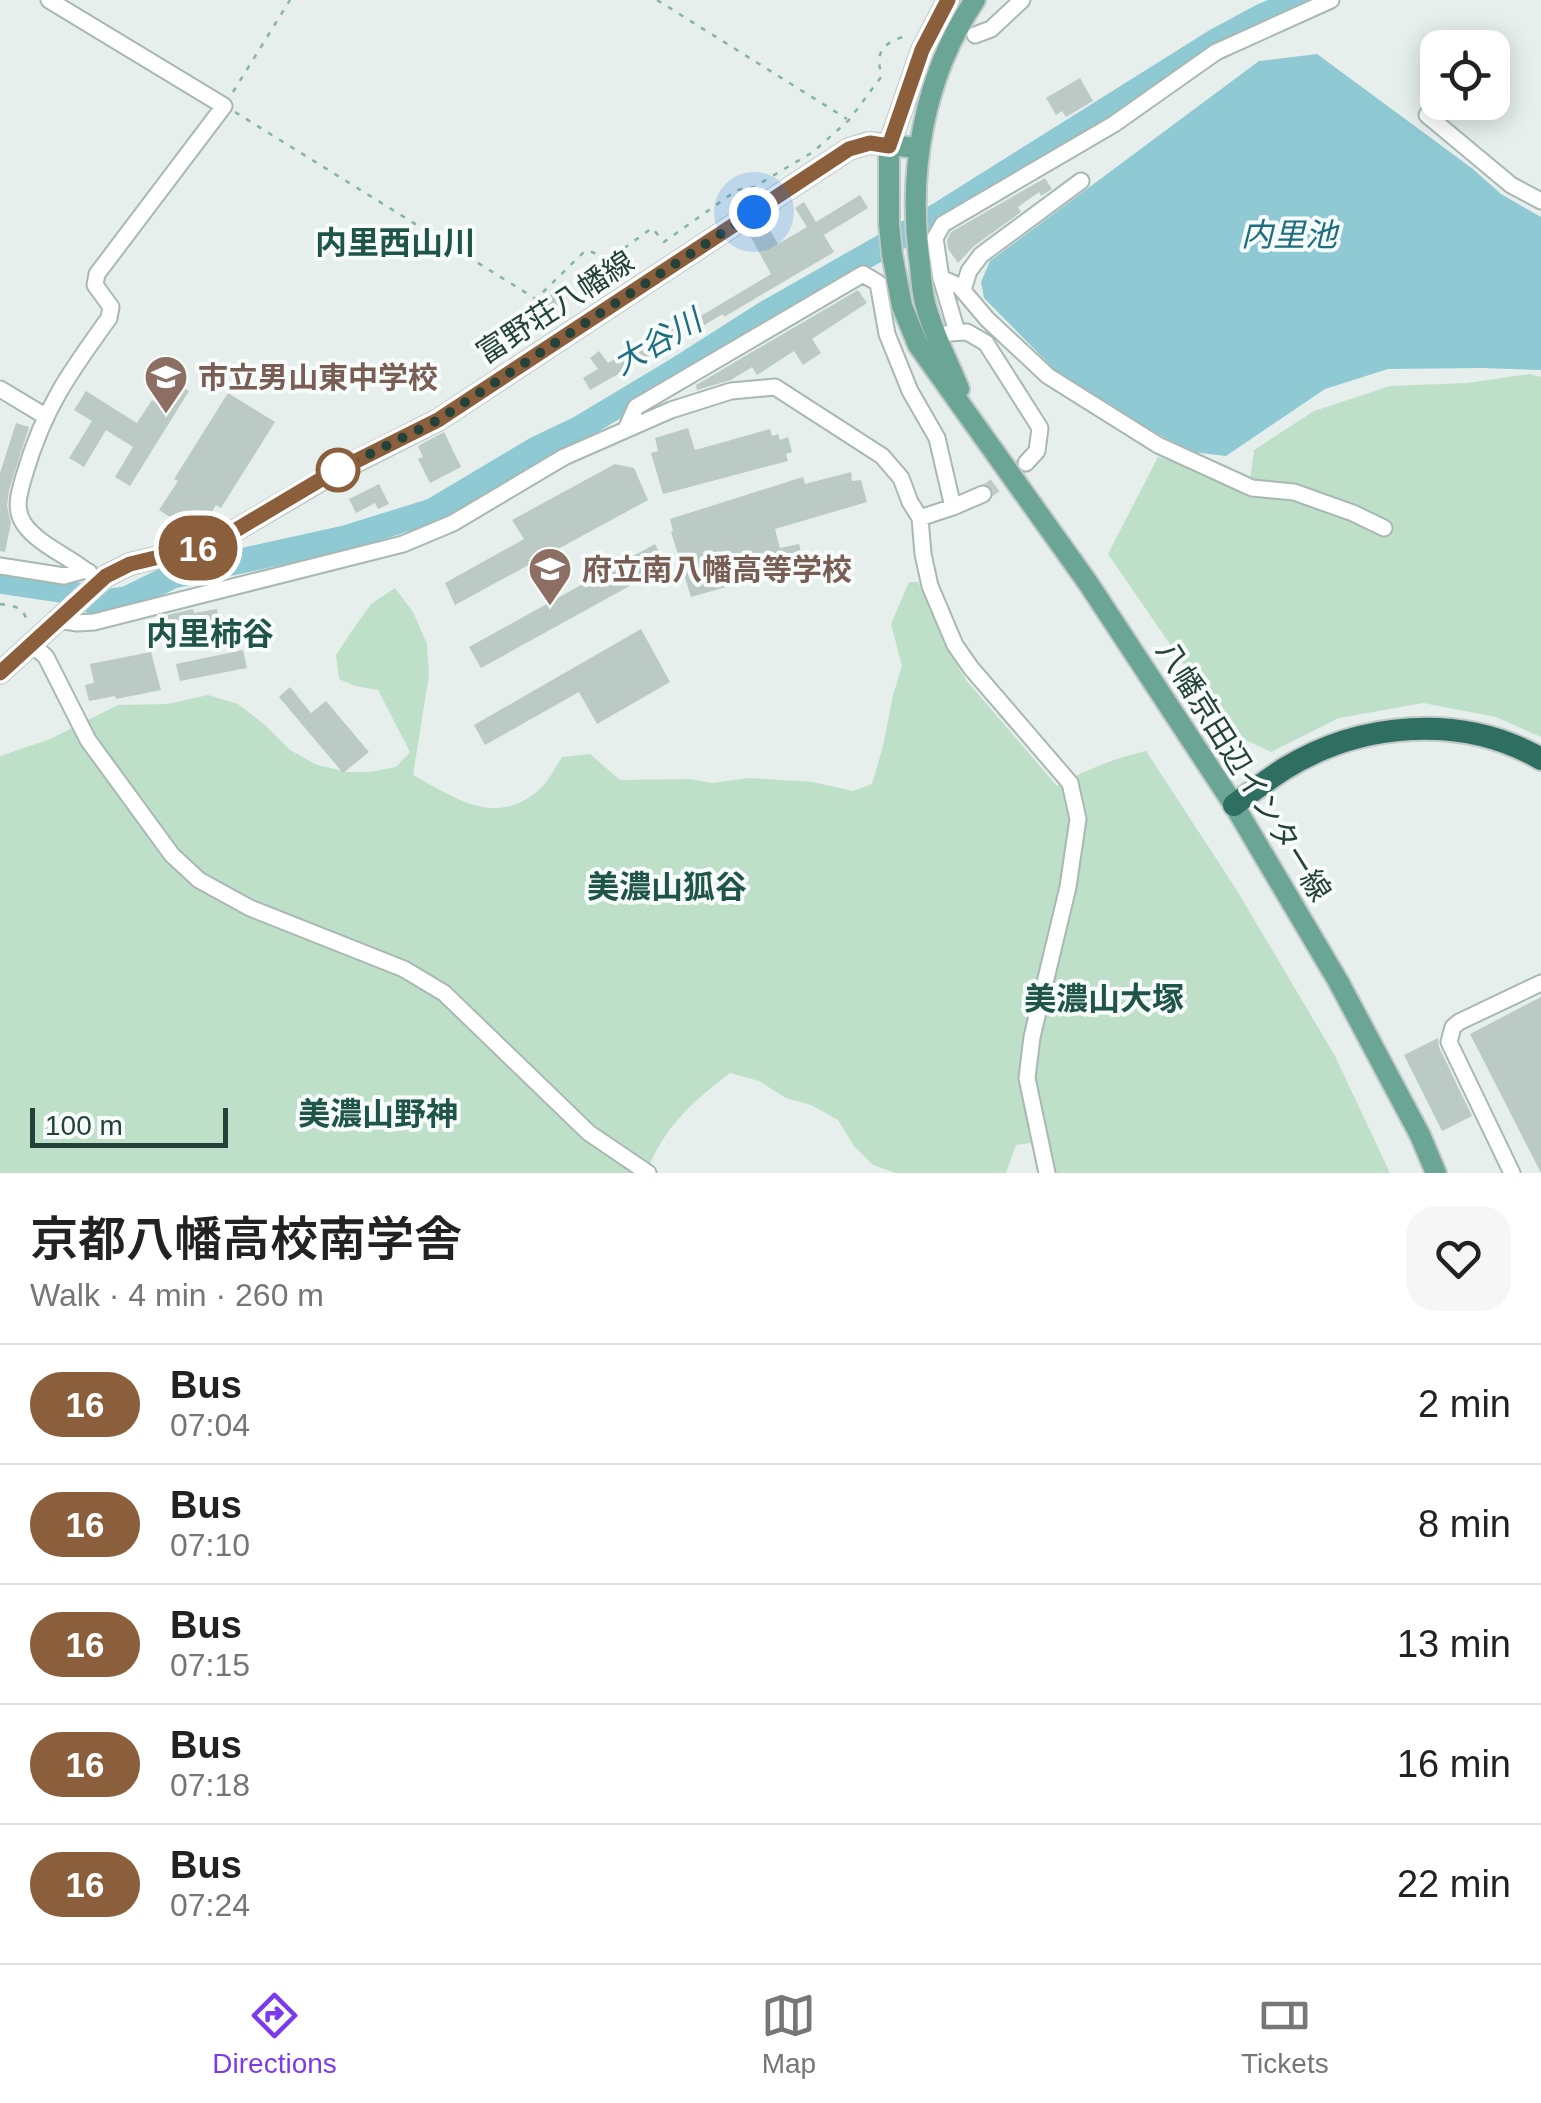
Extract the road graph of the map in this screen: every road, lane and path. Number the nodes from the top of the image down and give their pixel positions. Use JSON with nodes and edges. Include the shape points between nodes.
{"nodes":[{"id":1,"x":49,"y":0,"type":"edge"},
{"id":2,"x":290,"y":0,"type":"edge"},
{"id":3,"x":657,"y":0,"type":"edge"},
{"id":4,"x":948,"y":0,"type":"edge"},
{"id":5,"x":974,"y":0,"type":"edge"},
{"id":6,"x":1022,"y":0,"type":"edge"},
{"id":7,"x":1331,"y":0,"type":"edge"},
{"id":8,"x":975,"y":35,"type":"dead end"},
{"id":9,"x":909,"y":36,"type":"dead end"},
{"id":10,"x":224,"y":106,"type":"junction"},
{"id":11,"x":848,"y":120,"type":"junction"},
{"id":12,"x":1432,"y":120,"type":"edge"},
{"id":13,"x":889,"y":146,"type":"junction"},
{"id":14,"x":918,"y":148,"type":"junction"},
{"id":15,"x":1080,"y":181,"type":"dead end"},
{"id":16,"x":1541,"y":201,"type":"edge"},
{"id":17,"x":941,"y":278,"type":"junction"},
{"id":18,"x":962,"y":290,"type":"junction"},
{"id":19,"x":938,"y":338,"type":"junction"},
{"id":20,"x":0,"y":389,"type":"edge"},
{"id":21,"x":45,"y":416,"type":"junction"},
{"id":22,"x":626,"y":429,"type":"junction"},
{"id":23,"x":1026,"y":463,"type":"tunnel mouth"},
{"id":24,"x":983,"y":494,"type":"tunnel mouth"},
{"id":25,"x":953,"y":507,"type":"junction"},
{"id":26,"x":920,"y":518,"type":"junction"},
{"id":27,"x":1384,"y":528,"type":"dead end"},
{"id":28,"x":0,"y":566,"type":"edge"},
{"id":29,"x":95,"y":577,"type":"junction"},
{"id":30,"x":0,"y":604,"type":"edge"},
{"id":31,"x":64,"y":614,"type":"junction"},
{"id":32,"x":37,"y":640,"type":"junction"},
{"id":33,"x":0,"y":674,"type":"edge"},
{"id":34,"x":1541,"y":759,"type":"edge"},
{"id":35,"x":1541,"y":773,"type":"edge"},
{"id":36,"x":1234,"y":805,"type":"junction"},
{"id":37,"x":1541,"y":982,"type":"edge"},
{"id":38,"x":648,"y":1173,"type":"edge"},
{"id":39,"x":1047,"y":1173,"type":"edge"},
{"id":40,"x":1436,"y":1173,"type":"edge"},
{"id":41,"x":1512,"y":1173,"type":"edge"}],
"edges":[{"from":1,"to":10,"type":"street"},
{"from":2,"to":10,"type":"path"},
{"from":3,"to":11,"type":"path"},
{"from":4,"to":13,"type":"main road","via":[[922,50]]},
{"from":5,"to":14,"type":"main road","via":[[934,84]]},
{"from":6,"to":8,"type":"street"},
{"from":7,"to":17,"type":"street","via":[[1216,52],[1114,124],[943,224],[936,238]]},
{"from":9,"to":11,"type":"path","via":[[884,49],[881,77]]},
{"from":10,"to":11,"type":"path","via":[[536,298],[584,251],[608,260],[652,228],[664,242],[738,190],[812,152]]},
{"from":10,"to":21,"type":"street","via":[[96,274],[111,307],[109,318]]},
{"from":12,"to":16,"type":"street","via":[[1510,185]]},
{"from":13,"to":14,"type":"main road","name":"富野荘八幡線"},
{"from":13,"to":19,"type":"main road","name":"八幡京田辺インター線","via":[[888,224],[902,306]]},
{"from":13,"to":29,"type":"main road","name":"富野荘八幡線","via":[[849,149],[438,420],[236,530],[201,547]]},
{"from":14,"to":19,"type":"main road","name":"八幡京田辺インター線","via":[[916,240],[925,304]]},
{"from":15,"to":18,"type":"street","via":[[982,256]]},
{"from":17,"to":18,"type":"street"},
{"from":17,"to":19,"type":"street"},
{"from":18,"to":27,"type":"street","via":[[1048,376],[1158,445],[1252,488],[1294,492]]},
{"from":19,"to":23,"type":"street","via":[[967,332],[986,343],[1040,428],[1037,451]]},
{"from":19,"to":36,"type":"main road","name":"八幡京田辺インター線","via":[[971,420]]},
{"from":20,"to":21,"type":"street"},
{"from":21,"to":29,"type":"street","via":[[18,501],[20,515],[51,548]]},
{"from":22,"to":25,"type":"street","via":[[636,407],[863,274],[878,283],[886,334],[937,438]]},
{"from":22,"to":26,"type":"street","via":[[731,391],[775,387],[882,456]]},
{"from":22,"to":31,"type":"street","via":[[403,544],[94,622],[77,623]]},
{"from":24,"to":25,"type":"street"},
{"from":25,"to":26,"type":"street"},
{"from":26,"to":39,"type":"street","via":[[930,586],[955,645],[1070,783],[1078,819],[1027,1078]]},
{"from":28,"to":29,"type":"street"},
{"from":29,"to":31,"type":"main road","name":"富野荘八幡線"},
{"from":30,"to":32,"type":"path","via":[[25,613]]},
{"from":31,"to":32,"type":"main road","name":"富野荘八幡線"},
{"from":32,"to":33,"type":"main road","name":"富野荘八幡線"},
{"from":32,"to":38,"type":"street","via":[[88,740],[172,855],[200,880],[444,993],[589,1133]]},
{"from":34,"to":36,"type":"highway","via":[[1478,735],[1385,731],[1326,748]]},
{"from":35,"to":36,"type":"highway","via":[[1473,747],[1386,743],[1332,758]]},
{"from":36,"to":40,"type":"main road","name":"八幡京田辺インター線","via":[[1338,982]]},
{"from":37,"to":41,"type":"street","via":[[1459,1022],[1450,1034]]}]}
